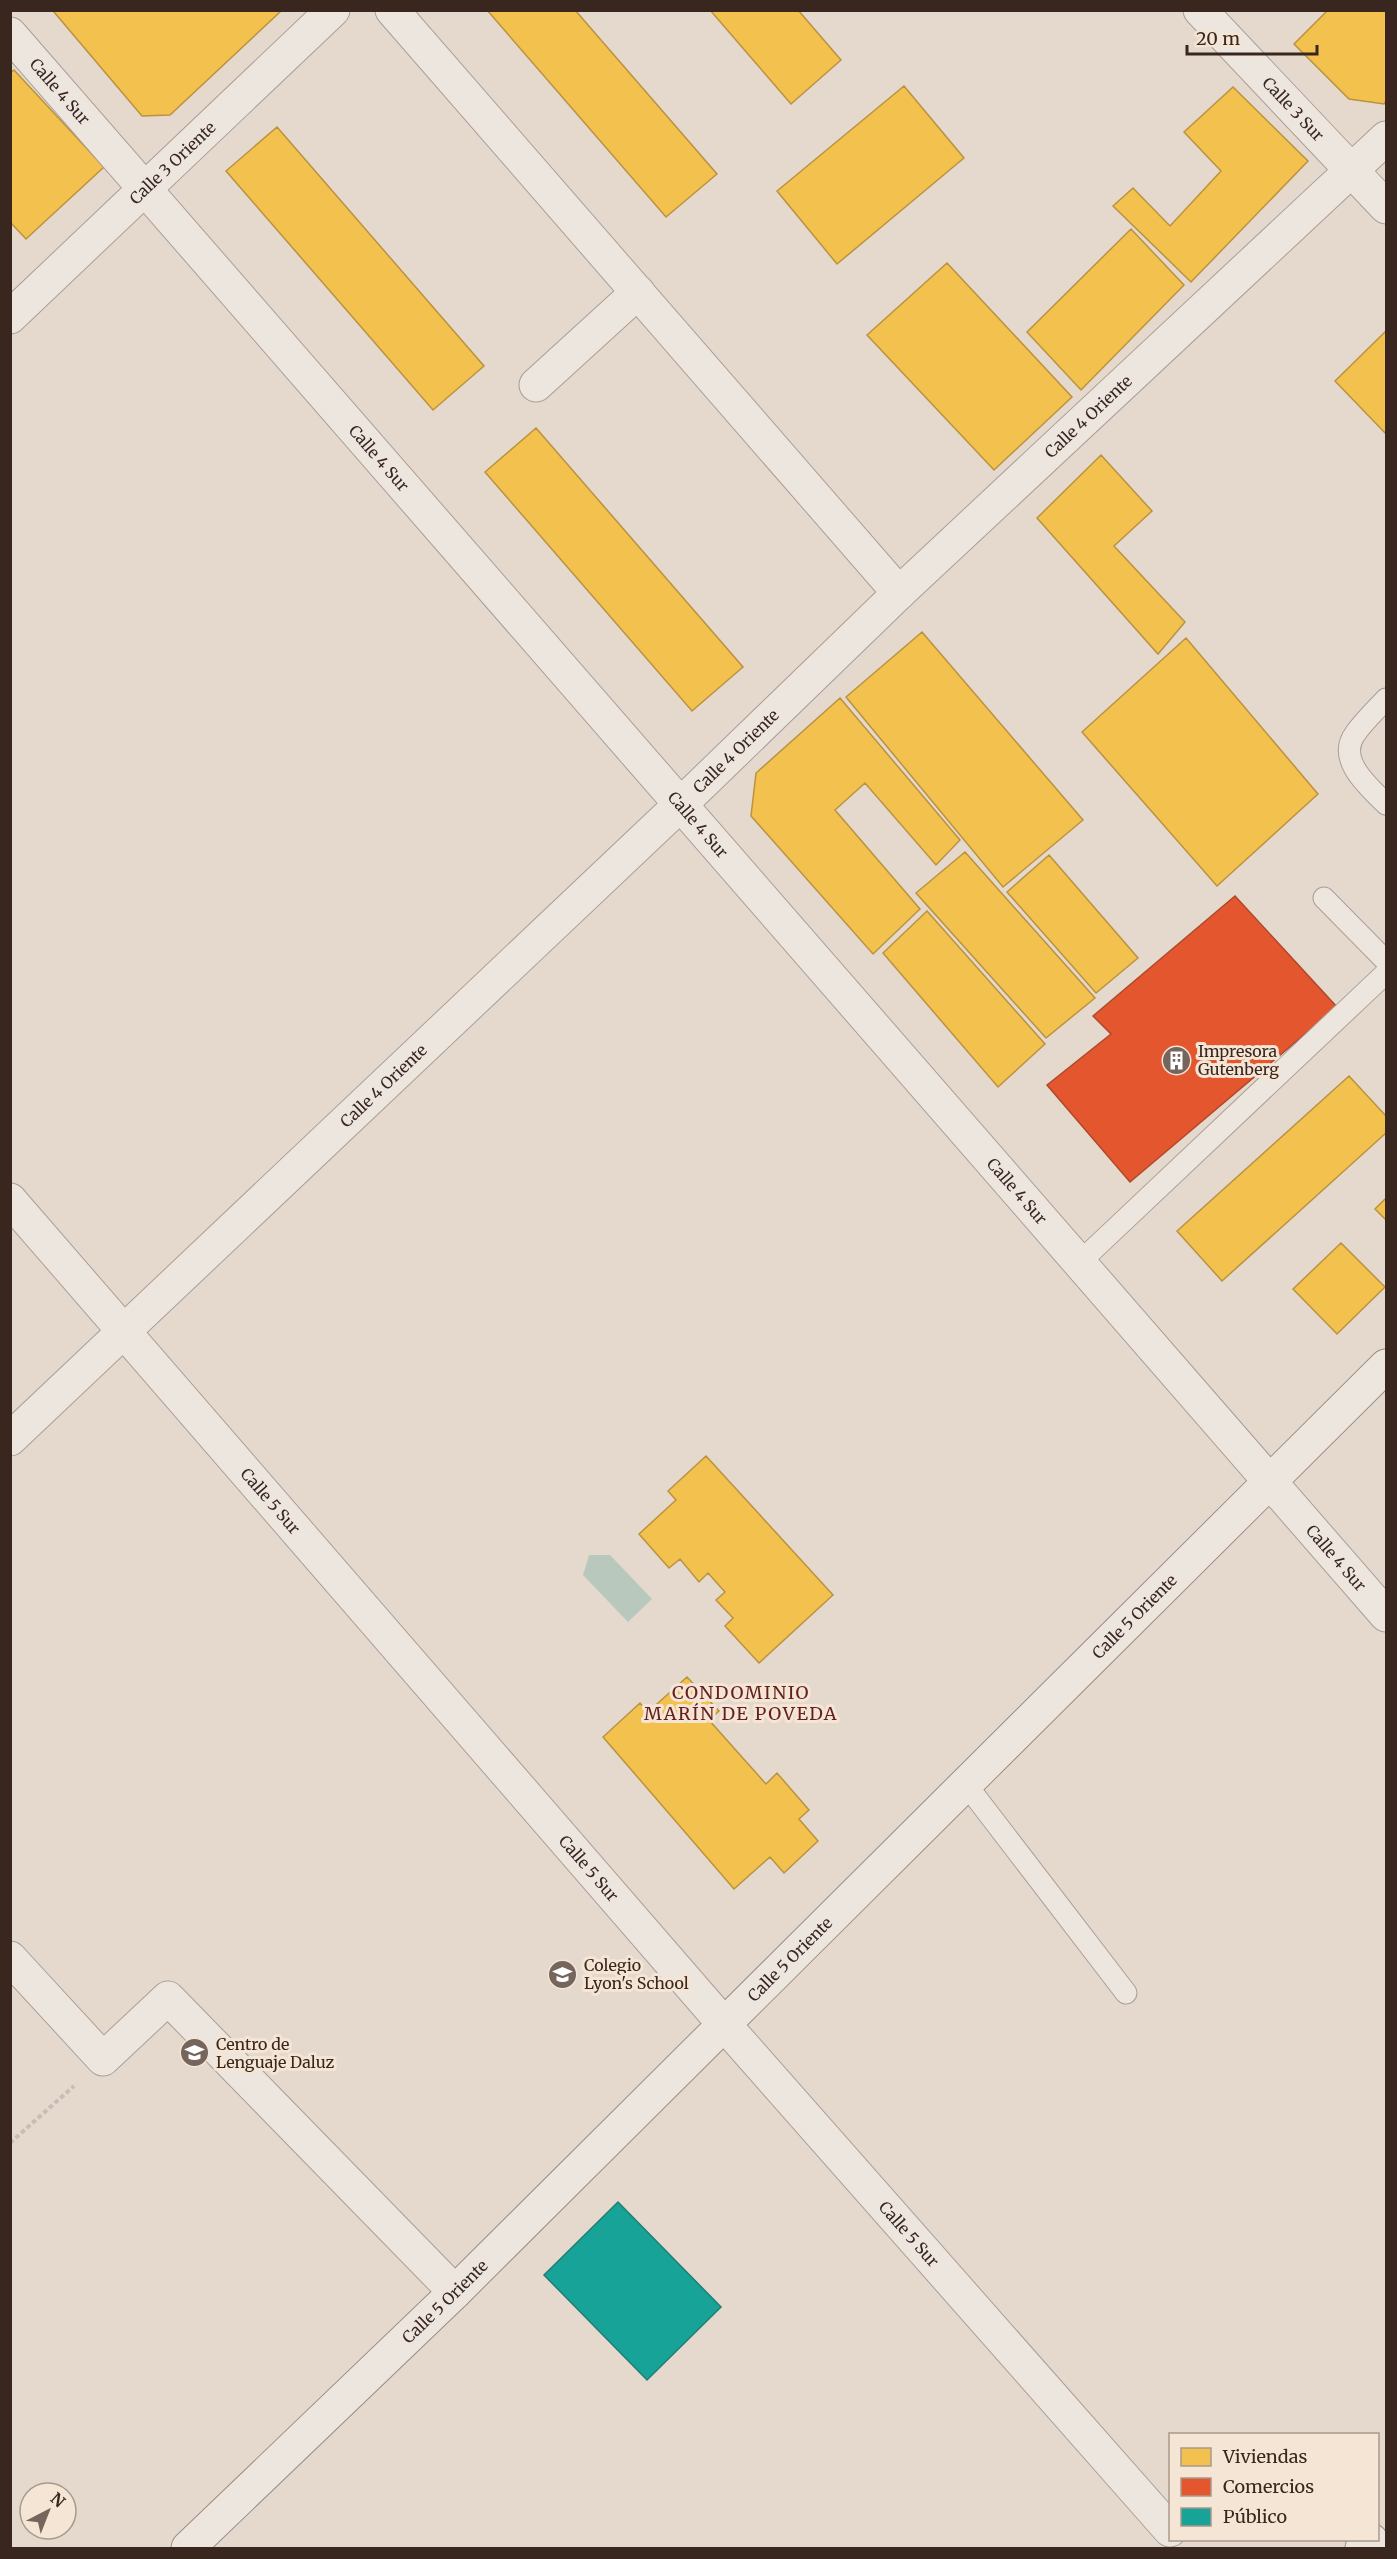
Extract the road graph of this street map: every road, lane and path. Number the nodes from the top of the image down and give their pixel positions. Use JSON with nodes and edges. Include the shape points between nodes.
{"nodes":[{"id":1,"x":333,"y":10,"type":"edge"},
{"id":2,"x":392,"y":10,"type":"edge"},
{"id":3,"x":1200,"y":10,"type":"edge"},
{"id":4,"x":10,"y":34,"type":"edge"},
{"id":5,"x":1386,"y":138,"type":"edge"},
{"id":6,"x":1352,"y":170,"type":"junction"},
{"id":7,"x":145,"y":189,"type":"junction"},
{"id":8,"x":1386,"y":207,"type":"edge"},
{"id":9,"x":638,"y":292,"type":"junction"},
{"id":10,"x":10,"y":317,"type":"edge"},
{"id":11,"x":536,"y":385,"type":"dead end"},
{"id":12,"x":899,"y":593,"type":"junction"},
{"id":13,"x":1386,"y":699,"type":"edge"},
{"id":14,"x":681,"y":804,"type":"junction"},
{"id":15,"x":1386,"y":804,"type":"edge"},
{"id":16,"x":1324,"y":898,"type":"dead end"},
{"id":17,"x":1386,"y":961,"type":"edge"},
{"id":18,"x":1386,"y":973,"type":"edge"},
{"id":19,"x":10,"y":1200,"type":"edge"},
{"id":20,"x":1080,"y":1262,"type":"junction"},
{"id":21,"x":125,"y":1331,"type":"junction"},
{"id":22,"x":1386,"y":1366,"type":"edge"},
{"id":23,"x":10,"y":1439,"type":"edge"},
{"id":24,"x":1270,"y":1481,"type":"junction"},
{"id":25,"x":1386,"y":1615,"type":"edge"},
{"id":26,"x":965,"y":1783,"type":"junction"},
{"id":27,"x":10,"y":1958,"type":"edge"},
{"id":28,"x":1126,"y":1993,"type":"dead end"},
{"id":29,"x":723,"y":2023,"type":"junction"},
{"id":30,"x":103,"y":2059,"type":"junction"},
{"id":31,"x":10,"y":2143,"type":"edge"},
{"id":32,"x":455,"y":2292,"type":"junction"},
{"id":33,"x":1169,"y":2529,"type":"edge"},
{"id":34,"x":188,"y":2548,"type":"edge"}],
"edges":[{"from":1,"to":7,"type":"street","name":"Calle 3 Oriente"},
{"from":2,"to":9,"type":"street"},
{"from":3,"to":6,"type":"street","name":"Calle 3 Sur"},
{"from":4,"to":7,"type":"street","name":"Calle 4 Sur"},
{"from":5,"to":6,"type":"street","name":"Calle 4 Oriente"},
{"from":6,"to":8,"type":"street","name":"Calle 3 Sur"},
{"from":6,"to":12,"type":"street","name":"Calle 4 Oriente"},
{"from":7,"to":10,"type":"street","name":"Calle 3 Oriente"},
{"from":7,"to":14,"type":"street","name":"Calle 4 Sur"},
{"from":9,"to":11,"type":"street"},
{"from":9,"to":12,"type":"street"},
{"from":12,"to":14,"type":"street","name":"Calle 4 Oriente"},
{"from":13,"to":15,"type":"lane","via":[[1353,736],[1351,755],[1358,776]]},
{"from":14,"to":20,"type":"street","name":"Calle 4 Sur"},
{"from":14,"to":21,"type":"street","name":"Calle 4 Oriente"},
{"from":16,"to":17,"type":"lane"},
{"from":18,"to":20,"type":"lane"},
{"from":19,"to":21,"type":"street","name":"Calle 5 Sur"},
{"from":20,"to":24,"type":"street","name":"Calle 4 Sur"},
{"from":21,"to":23,"type":"street","name":"Calle 4 Oriente"},
{"from":21,"to":29,"type":"street","name":"Calle 5 Sur"},
{"from":22,"to":24,"type":"street","name":"Calle 5 Oriente"},
{"from":24,"to":25,"type":"street","name":"Calle 4 Sur"},
{"from":24,"to":26,"type":"street","name":"Calle 5 Oriente"},
{"from":26,"to":28,"type":"lane"},
{"from":26,"to":29,"type":"street","name":"Calle 5 Oriente"},
{"from":27,"to":30,"type":"street"},
{"from":29,"to":32,"type":"street","name":"Calle 5 Oriente"},
{"from":29,"to":33,"type":"street","name":"Calle 5 Sur"},
{"from":30,"to":31,"type":"path"},
{"from":30,"to":32,"type":"street","via":[[168,1998]]},
{"from":32,"to":34,"type":"street","name":"Calle 5 Oriente"}]}
